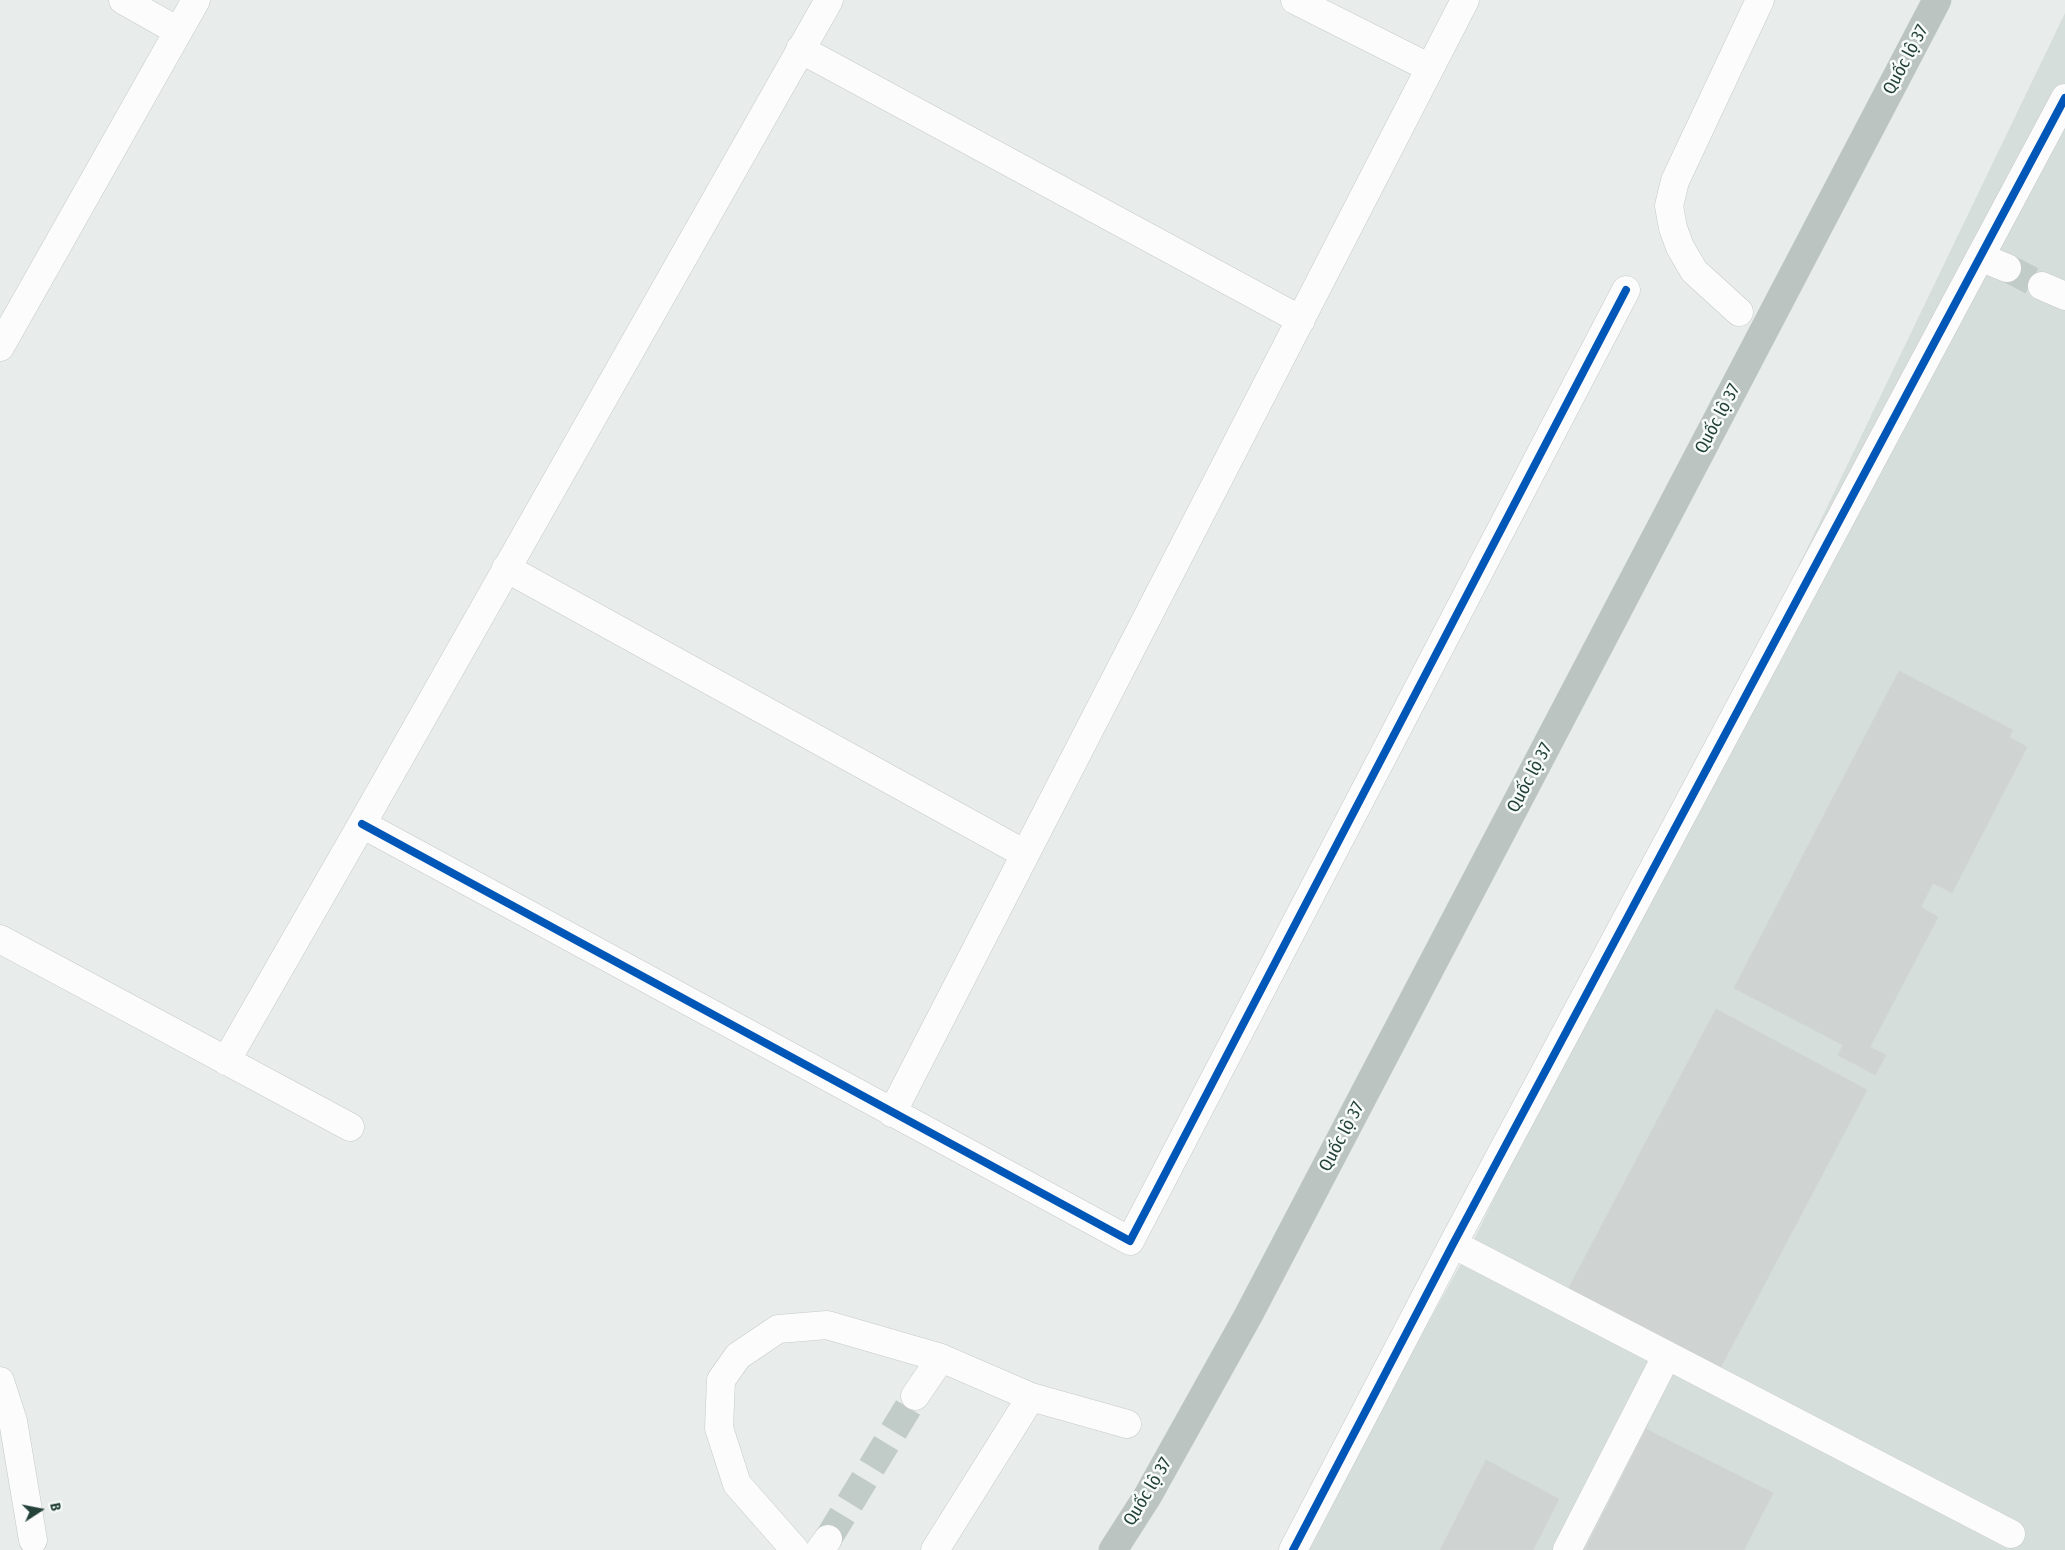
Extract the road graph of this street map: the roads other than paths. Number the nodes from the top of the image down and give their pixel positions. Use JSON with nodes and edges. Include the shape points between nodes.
{"nodes":[{"id":1,"x":123,"y":0,"type":"edge"},
{"id":2,"x":196,"y":0,"type":"edge"},
{"id":3,"x":828,"y":0,"type":"edge"},
{"id":4,"x":1295,"y":0,"type":"edge"},
{"id":5,"x":1466,"y":0,"type":"edge"},
{"id":6,"x":1760,"y":0,"type":"edge"},
{"id":7,"x":1937,"y":0,"type":"edge"},
{"id":8,"x":178,"y":31,"type":"junction"},
{"id":9,"x":800,"y":49,"type":"junction"},
{"id":10,"x":1430,"y":68,"type":"junction"},
{"id":11,"x":2065,"y":98,"type":"edge"},
{"id":12,"x":1980,"y":257,"type":"junction"},
{"id":13,"x":2007,"y":268,"type":"tunnel mouth"},
{"id":14,"x":1626,"y":290,"type":"dead end"},
{"id":15,"x":1739,"y":312,"type":"dead end"},
{"id":16,"x":1301,"y":320,"type":"junction"},
{"id":17,"x":0,"y":347,"type":"edge"},
{"id":18,"x":506,"y":568,"type":"junction"},
{"id":19,"x":362,"y":824,"type":"junction"},
{"id":20,"x":1025,"y":854,"type":"junction"},
{"id":21,"x":0,"y":939,"type":"edge"},
{"id":22,"x":226,"y":1061,"type":"junction"},
{"id":23,"x":892,"y":1113,"type":"junction"},
{"id":24,"x":350,"y":1127,"type":"dead end"},
{"id":25,"x":1453,"y":1244,"type":"junction"},
{"id":26,"x":1667,"y":1355,"type":"junction"},
{"id":27,"x":941,"y":1358,"type":"junction"},
{"id":28,"x":0,"y":1380,"type":"edge"},
{"id":29,"x":915,"y":1396,"type":"tunnel mouth"},
{"id":30,"x":1031,"y":1397,"type":"junction"},
{"id":31,"x":1127,"y":1424,"type":"dead end"},
{"id":32,"x":2011,"y":1534,"type":"dead end"},
{"id":33,"x":33,"y":1540,"type":"dead end"},
{"id":34,"x":795,"y":1550,"type":"edge"},
{"id":35,"x":935,"y":1550,"type":"edge"},
{"id":36,"x":1113,"y":1550,"type":"edge"},
{"id":37,"x":1294,"y":1550,"type":"edge"},
{"id":38,"x":1567,"y":1550,"type":"edge"}],
"edges":[{"from":1,"to":8,"type":"street"},
{"from":2,"to":8,"type":"street"},
{"from":3,"to":9,"type":"street"},
{"from":4,"to":10,"type":"street"},
{"from":5,"to":10,"type":"street"},
{"from":6,"to":15,"type":"street","via":[[1675,181],[1669,206],[1680,247],[1694,270]]},
{"from":7,"to":36,"type":"highway","name":"Quốc lộ 37","via":[[1248,1316],[1147,1497]]},
{"from":8,"to":17,"type":"street"},
{"from":9,"to":16,"type":"street"},
{"from":9,"to":18,"type":"street"},
{"from":10,"to":16,"type":"street"},
{"from":11,"to":12,"type":"street"},
{"from":12,"to":13,"type":"street"},
{"from":12,"to":25,"type":"street"},
{"from":14,"to":23,"type":"street","via":[[1130,1242]]},
{"from":16,"to":20,"type":"street"},
{"from":18,"to":19,"type":"street"},
{"from":18,"to":20,"type":"street"},
{"from":19,"to":22,"type":"street"},
{"from":19,"to":23,"type":"street"},
{"from":20,"to":23,"type":"street"},
{"from":21,"to":22,"type":"street"},
{"from":22,"to":24,"type":"street"},
{"from":25,"to":26,"type":"street"},
{"from":25,"to":37,"type":"street"},
{"from":26,"to":32,"type":"street"},
{"from":26,"to":38,"type":"street"},
{"from":27,"to":29,"type":"street"},
{"from":27,"to":30,"type":"street"},
{"from":27,"to":34,"type":"street","via":[[827,1325],[778,1329],[738,1356],[722,1380],[719,1428],[737,1484]]},
{"from":28,"to":33,"type":"street","via":[[13,1421]]},
{"from":30,"to":31,"type":"street"},
{"from":30,"to":35,"type":"street"}]}
